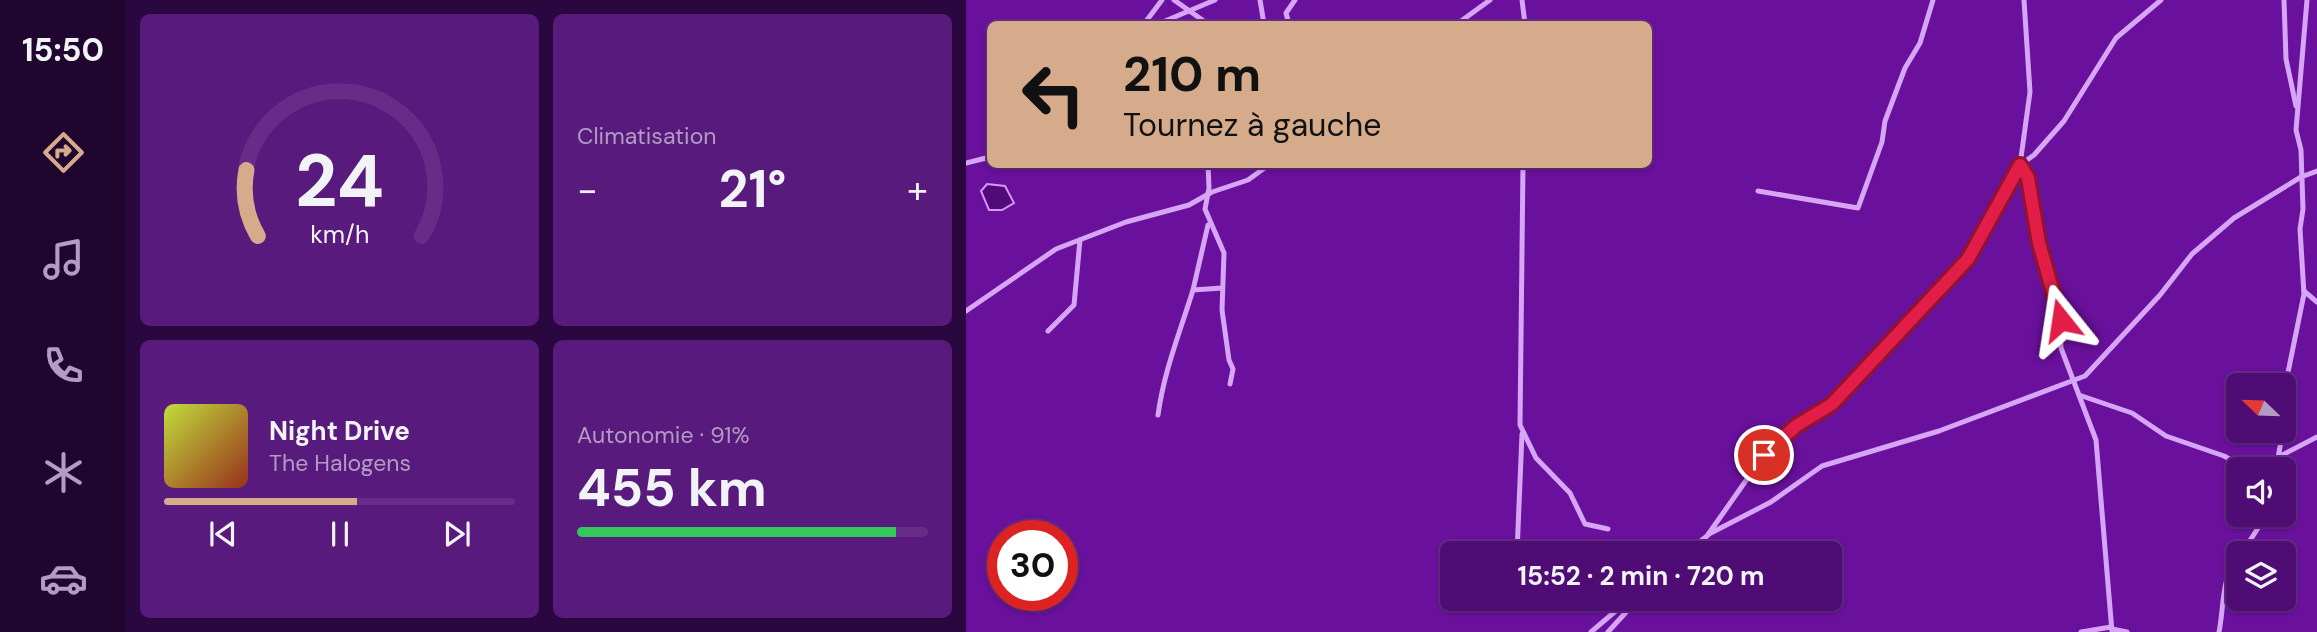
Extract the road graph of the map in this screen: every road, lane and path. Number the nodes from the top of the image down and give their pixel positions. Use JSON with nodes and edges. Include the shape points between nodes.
{"nodes":[{"id":1,"x":1162,"y":0,"type":"edge"},
{"id":2,"x":1174,"y":0,"type":"edge"},
{"id":3,"x":1215,"y":0,"type":"edge"},
{"id":4,"x":1260,"y":0,"type":"edge"},
{"id":5,"x":1295,"y":0,"type":"edge"},
{"id":6,"x":1490,"y":0,"type":"edge"},
{"id":7,"x":1522,"y":0,"type":"edge"},
{"id":8,"x":1933,"y":0,"type":"edge"},
{"id":9,"x":2024,"y":0,"type":"edge"},
{"id":10,"x":2161,"y":0,"type":"edge"},
{"id":11,"x":2284,"y":0,"type":"edge"},
{"id":12,"x":2307,"y":0,"type":"edge"},
{"id":13,"x":1186,"y":12,"type":"junction"},
{"id":14,"x":1146,"y":21,"type":"edge"},
{"id":15,"x":1165,"y":21,"type":"edge"},
{"id":16,"x":1202,"y":21,"type":"edge"},
{"id":17,"x":1264,"y":21,"type":"edge"},
{"id":18,"x":1288,"y":21,"type":"edge"},
{"id":19,"x":1461,"y":21,"type":"edge"},
{"id":20,"x":1525,"y":21,"type":"edge"},
{"id":21,"x":2296,"y":106,"type":"junction"},
{"id":22,"x":987,"y":158,"type":"edge"},
{"id":23,"x":966,"y":163,"type":"edge"},
{"id":24,"x":2020,"y":165,"type":"junction"},
{"id":25,"x":1208,"y":168,"type":"edge"},
{"id":26,"x":1264,"y":168,"type":"edge"},
{"id":27,"x":1523,"y":168,"type":"edge"},
{"id":28,"x":2317,"y":172,"type":"edge"},
{"id":29,"x":2301,"y":177,"type":"junction"},
{"id":30,"x":1758,"y":191,"type":"dead end"},
{"id":31,"x":1208,"y":194,"type":"junction"},
{"id":32,"x":1208,"y":219,"type":"junction"},
{"id":33,"x":1080,"y":240,"type":"junction"},
{"id":34,"x":1222,"y":288,"type":"junction"},
{"id":35,"x":1193,"y":290,"type":"junction"},
{"id":36,"x":2304,"y":291,"type":"junction"},
{"id":37,"x":2317,"y":302,"type":"edge"},
{"id":38,"x":966,"y":311,"type":"edge"},
{"id":39,"x":1048,"y":331,"type":"dead end"},
{"id":40,"x":2288,"y":373,"type":"edge"},
{"id":41,"x":2074,"y":380,"type":"junction"},
{"id":42,"x":1230,"y":384,"type":"dead end"},
{"id":43,"x":2079,"y":395,"type":"junction"},
{"id":44,"x":1158,"y":415,"type":"dead end"},
{"id":45,"x":1520,"y":425,"type":"junction"},
{"id":46,"x":2317,"y":437,"type":"edge"},
{"id":47,"x":2280,"y":443,"type":"edge"},
{"id":48,"x":2277,"y":455,"type":"junction"},
{"id":49,"x":1608,"y":529,"type":"dead end"},
{"id":50,"x":1707,"y":536,"type":"junction"},
{"id":51,"x":1518,"y":541,"type":"edge"},
{"id":52,"x":1701,"y":541,"type":"edge"},
{"id":53,"x":2226,"y":590,"type":"edge"},
{"id":54,"x":1616,"y":611,"type":"edge"},
{"id":55,"x":1627,"y":611,"type":"edge"},
{"id":56,"x":2112,"y":629,"type":"edge"},
{"id":57,"x":1591,"y":632,"type":"edge"},
{"id":58,"x":1608,"y":632,"type":"edge"},
{"id":59,"x":2081,"y":632,"type":"edge"},
{"id":60,"x":2127,"y":632,"type":"edge"},
{"id":61,"x":2219,"y":632,"type":"edge"}],
"edges":[{"from":1,"to":14,"type":"street"},
{"from":2,"to":13,"type":"street"},
{"from":3,"to":13,"type":"street"},
{"from":4,"to":17,"type":"street"},
{"from":5,"to":18,"type":"street","via":[[1286,13]]},
{"from":6,"to":19,"type":"street"},
{"from":7,"to":20,"type":"street"},
{"from":8,"to":30,"type":"street","via":[[1920,43],[1890,108],[1858,208]]},
{"from":9,"to":24,"type":"street","via":[[2030,92]]},
{"from":10,"to":24,"type":"street","via":[[2116,38],[2064,121]]},
{"from":11,"to":21,"type":"street","via":[[2286,59]]},
{"from":12,"to":21,"type":"street"},
{"from":13,"to":15,"type":"street"},
{"from":13,"to":16,"type":"street"},
{"from":21,"to":29,"type":"street"},
{"from":22,"to":23,"type":"street"},
{"from":24,"to":41,"type":"street","via":[[2028,178],[2039,243],[2060,315],[2061,348]]},
{"from":24,"to":50,"type":"street","via":[[1968,259],[1832,404],[1796,426],[1764,455]]},
{"from":25,"to":31,"type":"street"},
{"from":26,"to":31,"type":"street","via":[[1248,180]]},
{"from":27,"to":45,"type":"street"},
{"from":28,"to":29,"type":"street"},
{"from":29,"to":36,"type":"street"},
{"from":29,"to":41,"type":"street","via":[[2234,218],[2192,254],[2095,366]]},
{"from":31,"to":32,"type":"street"},
{"from":31,"to":33,"type":"street","via":[[1189,205]]},
{"from":32,"to":34,"type":"street","via":[[1224,253]]},
{"from":32,"to":35,"type":"street"},
{"from":33,"to":38,"type":"street","via":[[1040,258]]},
{"from":33,"to":39,"type":"street","via":[[1074,305]]},
{"from":34,"to":35,"type":"street"},
{"from":34,"to":42,"type":"street","via":[[1233,369]]},
{"from":35,"to":44,"type":"street","via":[[1168,362]]},
{"from":36,"to":37,"type":"street"},
{"from":36,"to":40,"type":"street"},
{"from":41,"to":43,"type":"street"},
{"from":41,"to":50,"type":"street","via":[[1939,431],[1822,466],[1771,502]]},
{"from":43,"to":48,"type":"street","via":[[2132,413],[2166,436],[2246,467],[2259,467]]},
{"from":43,"to":56,"type":"street","via":[[2096,440]]},
{"from":45,"to":49,"type":"street","via":[[1536,458],[1570,493],[1585,524]]},
{"from":45,"to":51,"type":"street","via":[[1523,460]]},
{"from":46,"to":48,"type":"street"},
{"from":47,"to":48,"type":"street"},
{"from":50,"to":52,"type":"street"},
{"from":53,"to":61,"type":"street"},
{"from":54,"to":57,"type":"street"},
{"from":55,"to":58,"type":"street"},
{"from":56,"to":59,"type":"street"},
{"from":56,"to":60,"type":"street"}]}
